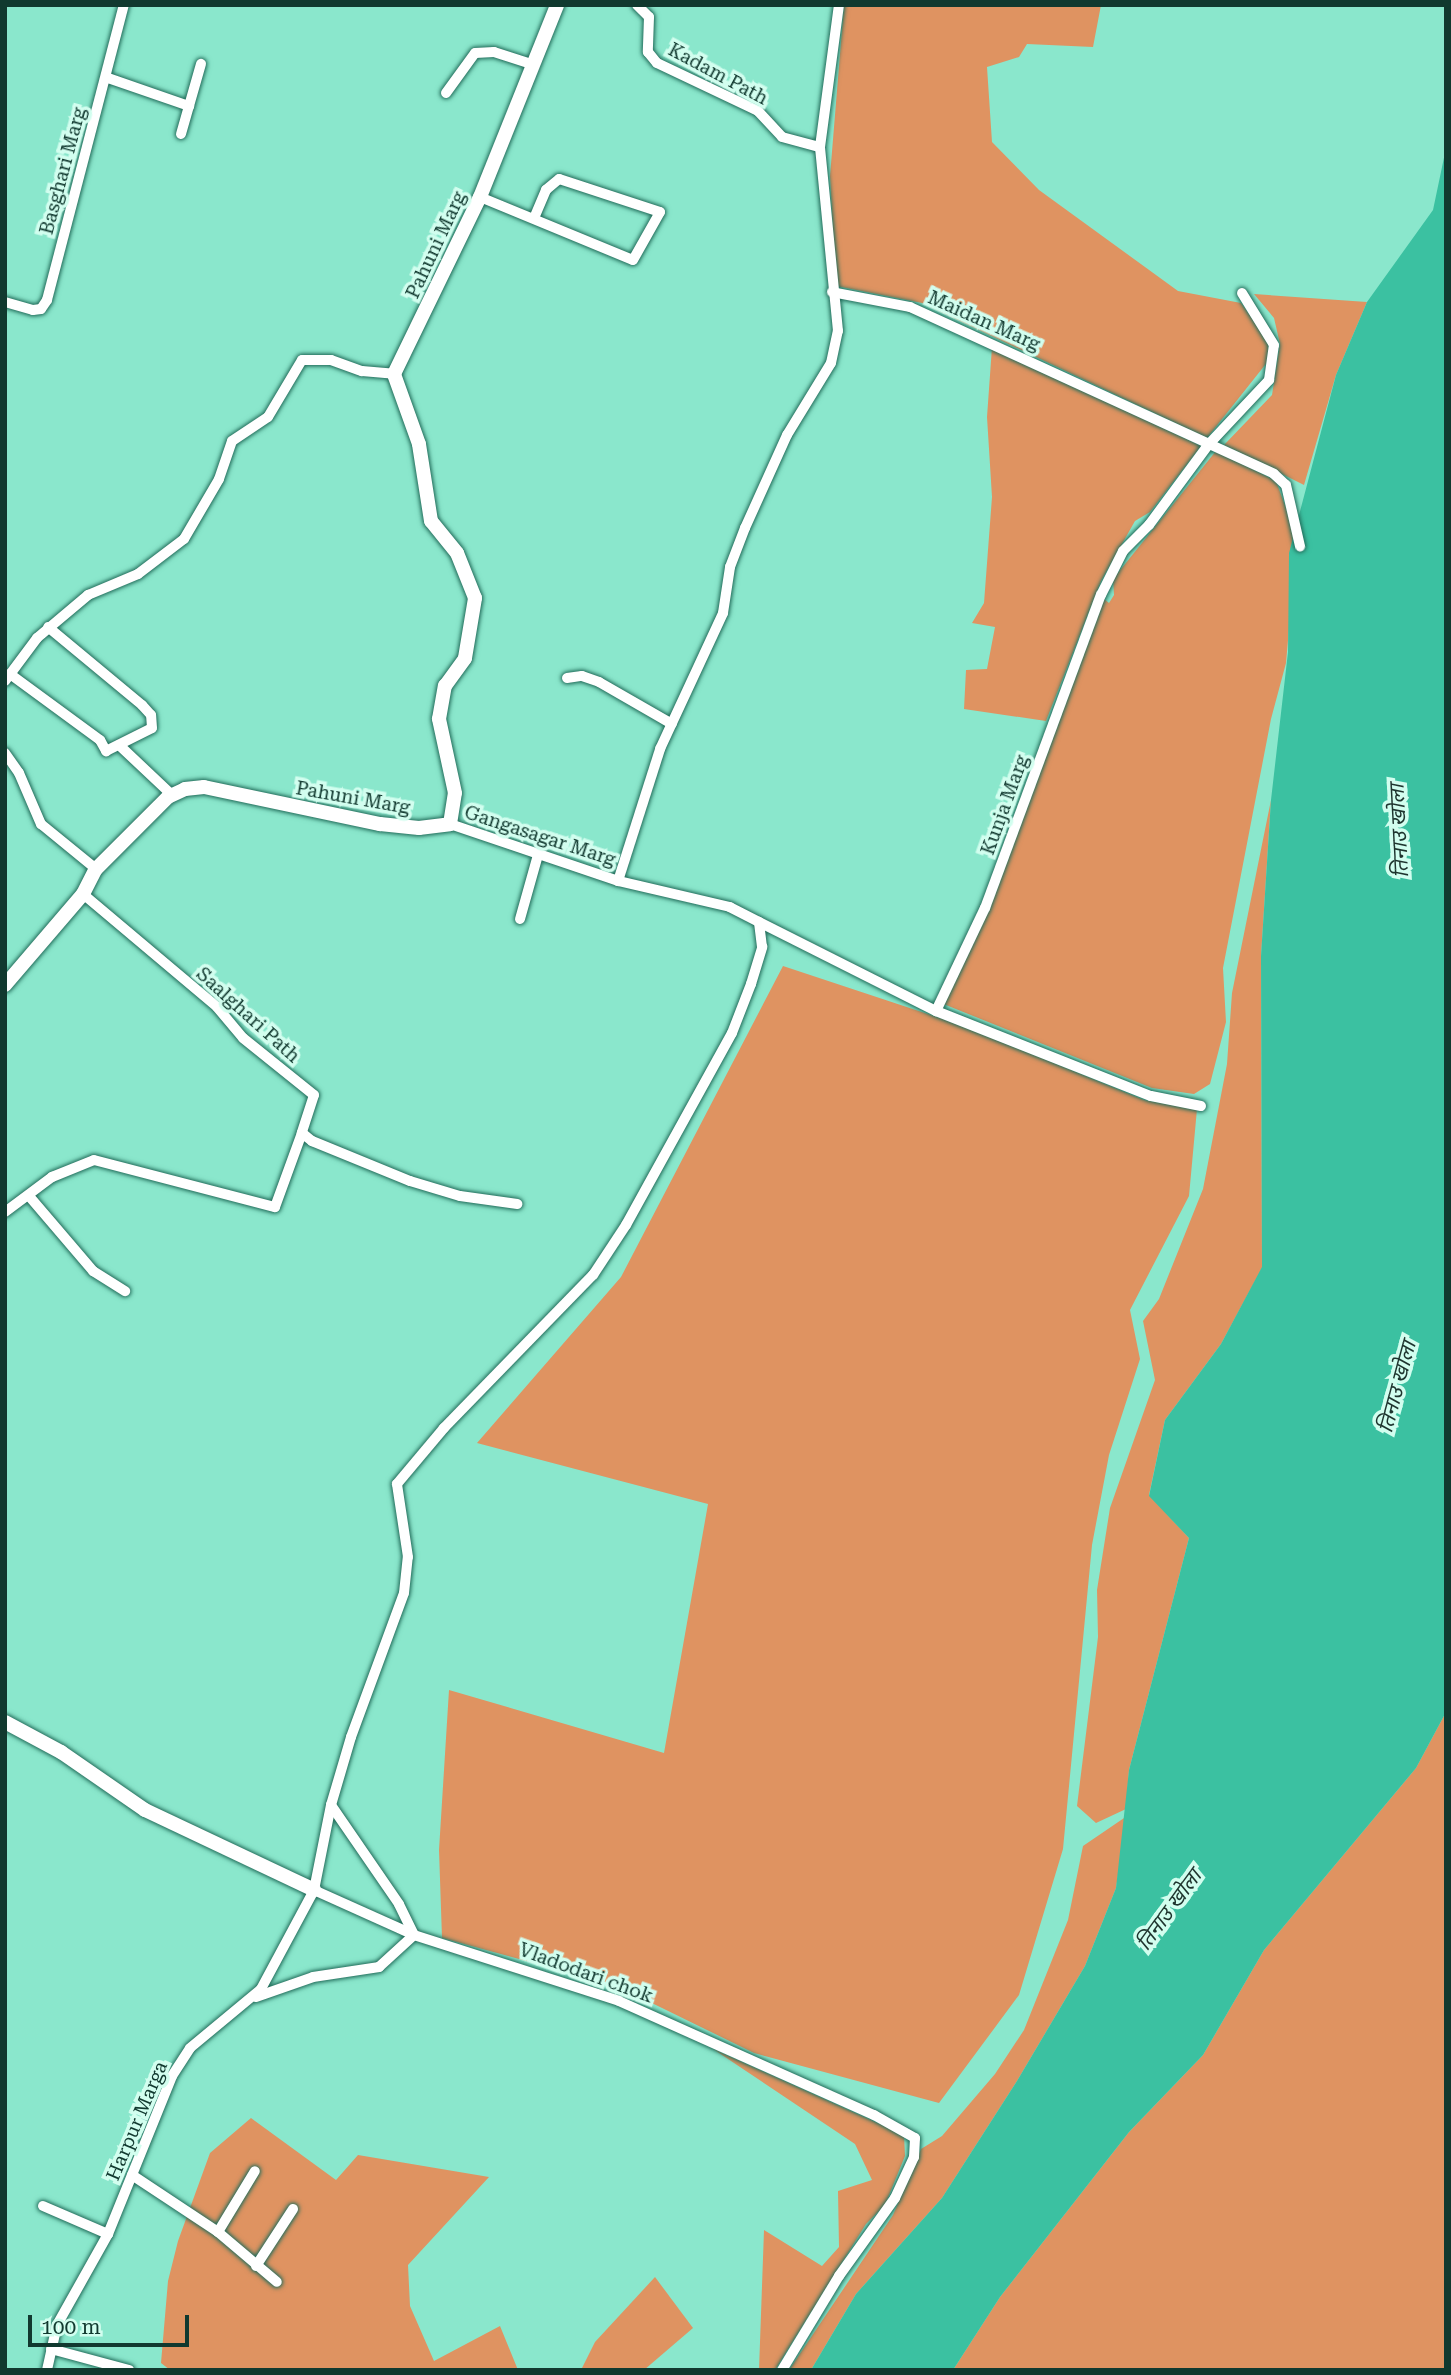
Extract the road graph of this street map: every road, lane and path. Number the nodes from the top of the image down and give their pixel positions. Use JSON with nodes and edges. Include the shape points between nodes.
{"nodes":[{"id":1,"x":124,"y":5,"type":"edge"},
{"id":2,"x":557,"y":5,"type":"edge"},
{"id":3,"x":637,"y":5,"type":"edge"},
{"id":4,"x":839,"y":5,"type":"edge"},
{"id":5,"x":201,"y":64,"type":"dead end"},
{"id":6,"x":531,"y":64,"type":"junction"},
{"id":7,"x":108,"y":78,"type":"junction"},
{"id":8,"x":446,"y":93,"type":"dead end"},
{"id":9,"x":189,"y":106,"type":"junction"},
{"id":10,"x":181,"y":134,"type":"dead end"},
{"id":11,"x":820,"y":147,"type":"junction"},
{"id":12,"x":480,"y":197,"type":"junction"},
{"id":13,"x":534,"y":218,"type":"junction"},
{"id":14,"x":832,"y":292,"type":"junction"},
{"id":15,"x":1242,"y":293,"type":"dead end"},
{"id":16,"x":5,"y":302,"type":"edge"},
{"id":17,"x":394,"y":374,"type":"junction"},
{"id":18,"x":1209,"y":444,"type":"junction"},
{"id":19,"x":1300,"y":546,"type":"dead end"},
{"id":20,"x":48,"y":627,"type":"junction"},
{"id":21,"x":8,"y":677,"type":"edge"},
{"id":22,"x":566,"y":678,"type":"dead end"},
{"id":23,"x":672,"y":724,"type":"junction"},
{"id":24,"x":119,"y":745,"type":"junction"},
{"id":25,"x":5,"y":753,"type":"edge"},
{"id":26,"x":172,"y":795,"type":"junction"},
{"id":27,"x":450,"y":824,"type":"junction"},
{"id":28,"x":538,"y":855,"type":"junction"},
{"id":29,"x":96,"y":869,"type":"junction"},
{"id":30,"x":618,"y":881,"type":"junction"},
{"id":31,"x":83,"y":894,"type":"junction"},
{"id":32,"x":520,"y":919,"type":"dead end"},
{"id":33,"x":759,"y":922,"type":"junction"},
{"id":34,"x":7,"y":981,"type":"edge"},
{"id":35,"x":936,"y":1011,"type":"junction"},
{"id":36,"x":1201,"y":1106,"type":"dead end"},
{"id":37,"x":302,"y":1133,"type":"junction"},
{"id":38,"x":29,"y":1196,"type":"junction"},
{"id":39,"x":517,"y":1204,"type":"dead end"},
{"id":40,"x":5,"y":1212,"type":"edge"},
{"id":41,"x":125,"y":1291,"type":"dead end"},
{"id":42,"x":5,"y":1721,"type":"edge"},
{"id":43,"x":331,"y":1805,"type":"junction"},
{"id":44,"x":314,"y":1890,"type":"junction"},
{"id":45,"x":414,"y":1935,"type":"junction"},
{"id":46,"x":248,"y":1999,"type":"junction"},
{"id":47,"x":254,"y":2171,"type":"dead end"},
{"id":48,"x":132,"y":2175,"type":"junction"},
{"id":49,"x":43,"y":2206,"type":"dead end"},
{"id":50,"x":293,"y":2208,"type":"dead end"},
{"id":51,"x":218,"y":2232,"type":"junction"},
{"id":52,"x":108,"y":2234,"type":"junction"},
{"id":53,"x":256,"y":2266,"type":"junction"},
{"id":54,"x":277,"y":2282,"type":"dead end"},
{"id":55,"x":51,"y":2349,"type":"junction"},
{"id":56,"x":47,"y":2370,"type":"edge"},
{"id":57,"x":129,"y":2370,"type":"edge"},
{"id":58,"x":782,"y":2370,"type":"edge"}],
"edges":[{"from":1,"to":7,"type":"street","name":"Basghari Marg"},
{"from":2,"to":6,"type":"street","name":"Pahuni Marg"},
{"from":3,"to":11,"type":"street","name":"Kadam Path","via":[[649,17],[648,52],[657,63],[758,111],[782,137]]},
{"from":4,"to":11,"type":"street"},
{"from":5,"to":9,"type":"street"},
{"from":6,"to":8,"type":"street","via":[[494,52],[475,53]]},
{"from":6,"to":12,"type":"street","name":"Pahuni Marg"},
{"from":7,"to":9,"type":"street"},
{"from":7,"to":16,"type":"street","name":"Basghari Marg","via":[[47,300],[41,309],[33,310]]},
{"from":9,"to":10,"type":"street"},
{"from":11,"to":14,"type":"street"},
{"from":12,"to":13,"type":"street"},
{"from":12,"to":17,"type":"street","name":"Pahuni Marg"},
{"from":13,"to":13,"type":"street","via":[[551,183],[559,179],[660,212],[633,260]]},
{"from":14,"to":18,"type":"street","name":"Maidan Marg","via":[[910,307]]},
{"from":14,"to":23,"type":"street","via":[[838,331],[831,363],[769,471],[730,567],[723,613],[711,645]]},
{"from":15,"to":18,"type":"street","via":[[1274,345],[1269,380]]},
{"from":17,"to":20,"type":"street","via":[[362,371],[331,360],[302,360],[268,417],[232,441],[219,479],[184,539],[138,574],[88,595]]},
{"from":17,"to":27,"type":"street","via":[[418,444],[431,521],[457,553],[475,598],[465,658],[445,686],[439,719],[455,793]]},
{"from":18,"to":19,"type":"street","via":[[1274,474],[1286,485]]},
{"from":18,"to":35,"type":"street","name":"Kunja Marg","via":[[1149,525],[1123,551],[1101,595],[989,898]]},
{"from":20,"to":21,"type":"street"},
{"from":20,"to":24,"type":"street","via":[[151,715],[152,727]]},
{"from":21,"to":24,"type":"street","via":[[100,740],[106,751]]},
{"from":22,"to":23,"type":"street","via":[[582,676],[598,682]]},
{"from":23,"to":30,"type":"street","via":[[650,776]]},
{"from":24,"to":26,"type":"street"},
{"from":25,"to":29,"type":"street","via":[[41,824]]},
{"from":26,"to":27,"type":"street","name":"Pahuni Marg","via":[[204,788],[380,824],[419,828]]},
{"from":26,"to":29,"type":"street"},
{"from":27,"to":28,"type":"street","name":"Gangasagar Marg"},
{"from":28,"to":30,"type":"street","name":"Gangasagar Marg"},
{"from":28,"to":32,"type":"street"},
{"from":29,"to":31,"type":"street"},
{"from":30,"to":33,"type":"street","name":"Gangasagar Marg","via":[[730,907]]},
{"from":31,"to":34,"type":"street"},
{"from":31,"to":37,"type":"street","name":"Saalghari Path","via":[[217,1007],[243,1038],[314,1095]]},
{"from":33,"to":35,"type":"street"},
{"from":33,"to":43,"type":"street","name":"Harpur Marga","via":[[762,947],[732,1033],[626,1225],[593,1275],[419,1454],[397,1484],[409,1571]]},
{"from":35,"to":36,"type":"street","via":[[1151,1097]]},
{"from":37,"to":38,"type":"street","via":[[275,1207],[94,1160],[52,1177]]},
{"from":37,"to":39,"type":"street","via":[[410,1181],[460,1196]]},
{"from":38,"to":40,"type":"street"},
{"from":38,"to":41,"type":"street","via":[[93,1271]]},
{"from":42,"to":44,"type":"street","name":"Vladodari chok","via":[[61,1752],[145,1810]]},
{"from":43,"to":44,"type":"street","name":"Harpur Marga"},
{"from":43,"to":45,"type":"street","via":[[399,1904]]},
{"from":44,"to":45,"type":"street","name":"Vladodari chok"},
{"from":44,"to":46,"type":"street","name":"Harpur Marga","via":[[281,1960]]},
{"from":45,"to":46,"type":"street","via":[[379,1967],[313,1977]]},
{"from":45,"to":58,"type":"street","name":"Vladodari chok","via":[[619,2001],[874,2115],[915,2138],[914,2157],[895,2198],[839,2276]]},
{"from":46,"to":48,"type":"street","name":"Harpur Marga","via":[[190,2048],[168,2086]]},
{"from":47,"to":51,"type":"street"},
{"from":48,"to":51,"type":"street"},
{"from":48,"to":52,"type":"street","name":"Harpur Marga"},
{"from":49,"to":52,"type":"street"},
{"from":50,"to":53,"type":"street"},
{"from":51,"to":53,"type":"street"},
{"from":52,"to":55,"type":"street","name":"Harpur Marga","via":[[57,2325]]},
{"from":53,"to":54,"type":"street"},
{"from":55,"to":56,"type":"street","name":"Harpur Marga"},
{"from":55,"to":57,"type":"street"}]}
